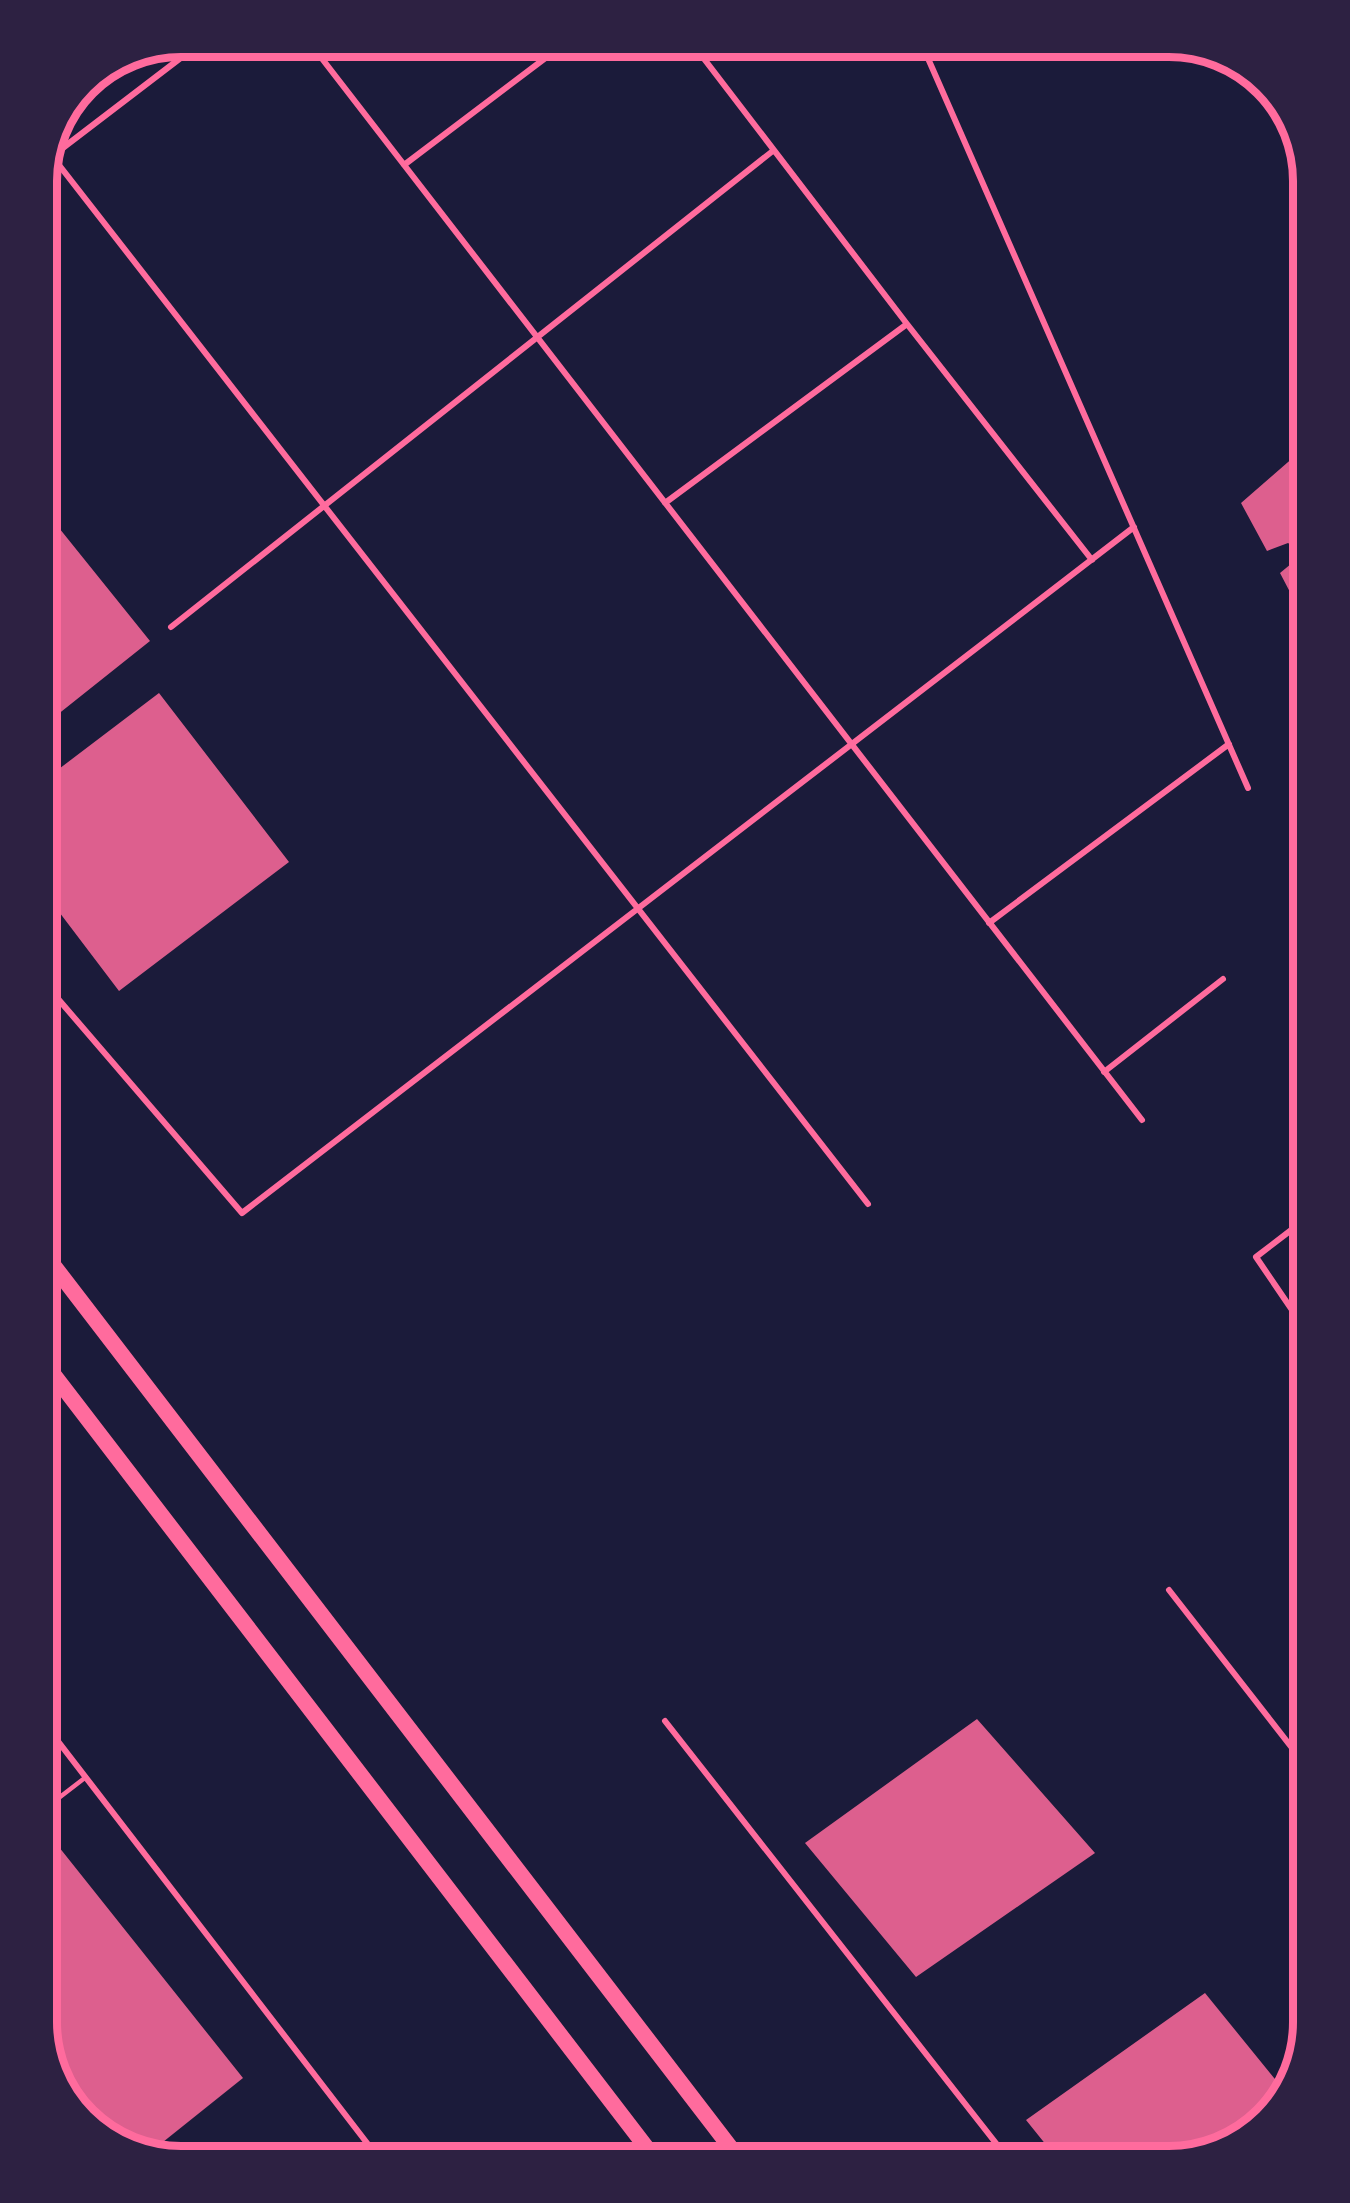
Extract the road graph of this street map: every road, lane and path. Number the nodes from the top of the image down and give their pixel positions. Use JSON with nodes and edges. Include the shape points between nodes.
{"nodes":[{"id":1,"x":181,"y":57,"type":"edge"},
{"id":2,"x":321,"y":57,"type":"edge"},
{"id":3,"x":547,"y":57,"type":"edge"},
{"id":4,"x":703,"y":57,"type":"edge"},
{"id":5,"x":927,"y":57,"type":"edge"},
{"id":6,"x":61,"y":148,"type":"edge"},
{"id":7,"x":774,"y":150,"type":"junction"},
{"id":8,"x":58,"y":165,"type":"edge"},
{"id":9,"x":404,"y":165,"type":"junction"},
{"id":10,"x":907,"y":324,"type":"junction"},
{"id":11,"x":537,"y":337,"type":"junction"},
{"id":12,"x":665,"y":503,"type":"junction"},
{"id":13,"x":324,"y":506,"type":"junction"},
{"id":14,"x":1134,"y":527,"type":"junction"},
{"id":15,"x":1092,"y":560,"type":"junction"},
{"id":16,"x":171,"y":627,"type":"dead end"},
{"id":17,"x":1229,"y":744,"type":"junction"},
{"id":18,"x":852,"y":745,"type":"junction"},
{"id":19,"x":1248,"y":788,"type":"dead end"},
{"id":20,"x":639,"y":909,"type":"junction"},
{"id":21,"x":989,"y":923,"type":"junction"},
{"id":22,"x":1223,"y":979,"type":"dead end"},
{"id":23,"x":57,"y":998,"type":"edge"},
{"id":24,"x":1104,"y":1072,"type":"junction"},
{"id":25,"x":1142,"y":1120,"type":"dead end"},
{"id":26,"x":868,"y":1204,"type":"dead end"},
{"id":27,"x":1293,"y":1229,"type":"edge"},
{"id":28,"x":57,"y":1270,"type":"edge"},
{"id":29,"x":1293,"y":1310,"type":"edge"},
{"id":30,"x":57,"y":1379,"type":"edge"},
{"id":31,"x":1169,"y":1590,"type":"dead end"},
{"id":32,"x":665,"y":1721,"type":"dead end"},
{"id":33,"x":57,"y":1741,"type":"edge"},
{"id":34,"x":1293,"y":1748,"type":"edge"},
{"id":35,"x":86,"y":1777,"type":"junction"},
{"id":36,"x":57,"y":1799,"type":"edge"},
{"id":37,"x":369,"y":2146,"type":"edge"},
{"id":38,"x":645,"y":2146,"type":"edge"},
{"id":39,"x":729,"y":2146,"type":"edge"},
{"id":40,"x":998,"y":2146,"type":"edge"}],
"edges":[{"from":1,"to":6,"type":"street"},
{"from":2,"to":9,"type":"street"},
{"from":3,"to":9,"type":"street"},
{"from":4,"to":7,"type":"street"},
{"from":5,"to":14,"type":"street"},
{"from":7,"to":10,"type":"street"},
{"from":7,"to":11,"type":"street"},
{"from":8,"to":13,"type":"street"},
{"from":9,"to":11,"type":"street"},
{"from":10,"to":12,"type":"street"},
{"from":10,"to":15,"type":"street"},
{"from":11,"to":12,"type":"street"},
{"from":11,"to":13,"type":"street"},
{"from":12,"to":18,"type":"street"},
{"from":13,"to":16,"type":"street"},
{"from":13,"to":20,"type":"street"},
{"from":14,"to":15,"type":"street"},
{"from":14,"to":17,"type":"street"},
{"from":15,"to":18,"type":"street"},
{"from":17,"to":19,"type":"street"},
{"from":17,"to":21,"type":"street"},
{"from":18,"to":20,"type":"street"},
{"from":18,"to":21,"type":"street"},
{"from":20,"to":23,"type":"street","via":[[242,1213]]},
{"from":20,"to":26,"type":"street"},
{"from":21,"to":24,"type":"street"},
{"from":22,"to":24,"type":"street"},
{"from":24,"to":25,"type":"street"},
{"from":27,"to":29,"type":"street","via":[[1256,1257]]},
{"from":28,"to":39,"type":"highway"},
{"from":30,"to":38,"type":"highway"},
{"from":31,"to":34,"type":"street"},
{"from":32,"to":40,"type":"street"},
{"from":33,"to":35,"type":"street"},
{"from":35,"to":36,"type":"lane"},
{"from":35,"to":37,"type":"street"}]}
